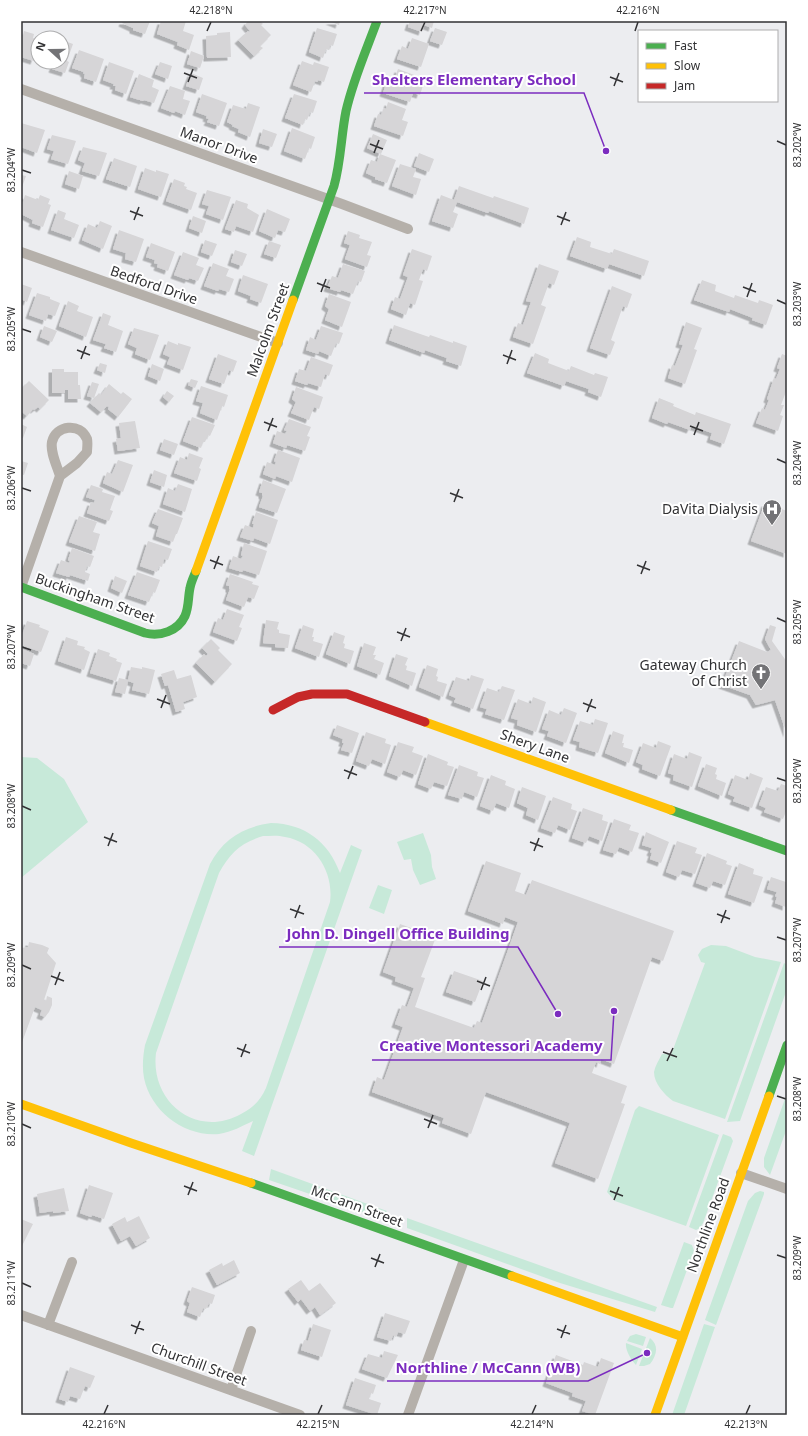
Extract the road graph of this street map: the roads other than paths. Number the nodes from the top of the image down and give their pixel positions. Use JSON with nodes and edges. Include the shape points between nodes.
{"nodes":[{"id":1,"x":377,"y":21,"type":"edge"},
{"id":2,"x":21,"y":89,"type":"edge"},
{"id":3,"x":330,"y":199,"type":"junction"},
{"id":4,"x":408,"y":229,"type":"dead end"},
{"id":5,"x":21,"y":252,"type":"edge"},
{"id":6,"x":278,"y":343,"type":"junction"},
{"id":7,"x":60,"y":476,"type":"junction"},
{"id":8,"x":21,"y":587,"type":"edge"},
{"id":9,"x":160,"y":634,"type":"joint"},
{"id":10,"x":273,"y":710,"type":"dead end"},
{"id":11,"x":787,"y":851,"type":"edge"},
{"id":12,"x":787,"y":1045,"type":"edge"},
{"id":13,"x":21,"y":1104,"type":"edge"},
{"id":14,"x":741,"y":1173,"type":"junction"},
{"id":15,"x":787,"y":1189,"type":"edge"},
{"id":16,"x":464,"y":1260,"type":"junction"},
{"id":17,"x":72,"y":1262,"type":"dead end"},
{"id":18,"x":21,"y":1315,"type":"edge"},
{"id":19,"x":48,"y":1325,"type":"junction"},
{"id":20,"x":252,"y":1331,"type":"dead end"},
{"id":21,"x":683,"y":1337,"type":"junction"},
{"id":22,"x":231,"y":1390,"type":"junction"},
{"id":23,"x":300,"y":1415,"type":"edge"},
{"id":24,"x":408,"y":1415,"type":"edge"},
{"id":25,"x":655,"y":1415,"type":"edge"}],
"edges":[{"from":1,"to":3,"type":"street","name":"Malcolm Street","via":[[351,92],[336,179]]},
{"from":2,"to":3,"type":"street","name":"Manor Drive"},
{"from":3,"to":4,"type":"street","name":"Manor Drive"},
{"from":3,"to":6,"type":"street","name":"Malcolm Street"},
{"from":5,"to":6,"type":"street","name":"Bedford Drive"},
{"from":6,"to":9,"type":"street","name":"Malcolm Street","via":[[190,588],[185,617],[176,627]]},
{"from":7,"to":7,"type":"street","via":[[87,452],[87,440],[82,431],[74,427],[65,428],[57,433],[52,442]]},
{"from":7,"to":8,"type":"street"},
{"from":8,"to":9,"type":"street","name":"Buckingham Street","via":[[145,632]]},
{"from":10,"to":11,"type":"street","name":"Shery Lane","via":[[298,697],[312,694],[347,694]]},
{"from":12,"to":14,"type":"street","name":"Northline Road"},
{"from":13,"to":16,"type":"street","name":"McCann Street"},
{"from":14,"to":15,"type":"street"},
{"from":14,"to":21,"type":"street","name":"Northline Road"},
{"from":16,"to":21,"type":"street","name":"McCann Street"},
{"from":16,"to":24,"type":"street"},
{"from":17,"to":19,"type":"street"},
{"from":18,"to":19,"type":"street","name":"Churchill Street"},
{"from":19,"to":22,"type":"street","name":"Churchill Street"},
{"from":20,"to":22,"type":"street"},
{"from":21,"to":25,"type":"street","name":"Northline Road"},
{"from":22,"to":23,"type":"street","name":"Churchill Street"}]}
